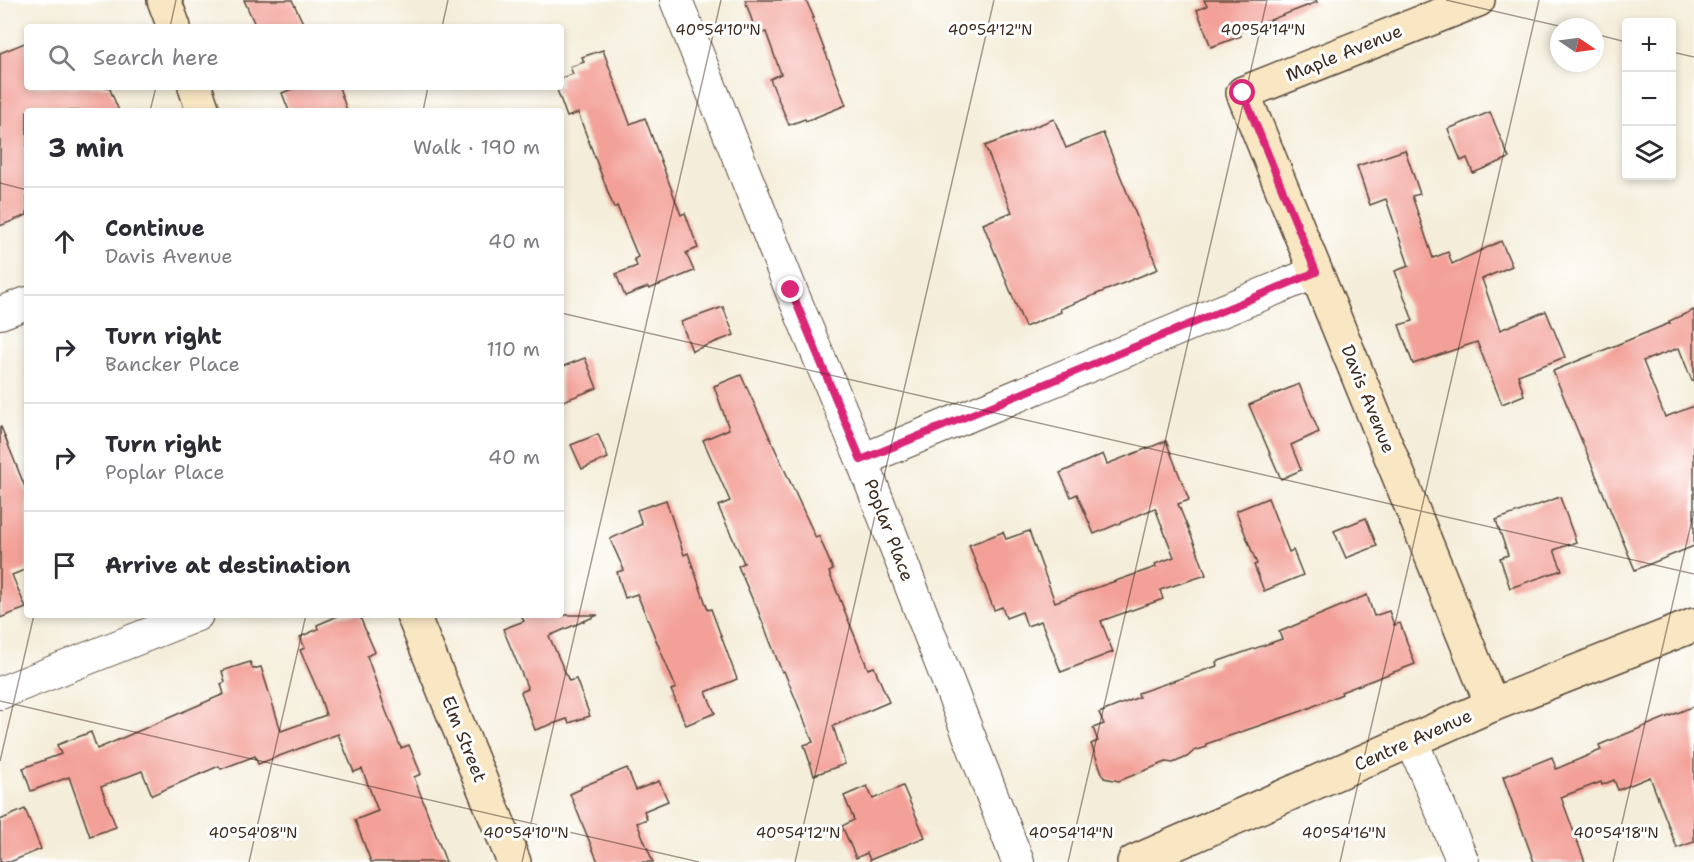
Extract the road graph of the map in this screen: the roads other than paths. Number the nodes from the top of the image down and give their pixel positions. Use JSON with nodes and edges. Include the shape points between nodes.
{"nodes":[{"id":1,"x":164,"y":0,"type":"edge"},
{"id":2,"x":676,"y":0,"type":"edge"},
{"id":3,"x":1478,"y":0,"type":"edge"},
{"id":4,"x":173,"y":24,"type":"edge"},
{"id":5,"x":196,"y":90,"type":"edge"},
{"id":6,"x":1243,"y":93,"type":"joint"},
{"id":7,"x":202,"y":108,"type":"edge"},
{"id":8,"x":1316,"y":272,"type":"junction"},
{"id":9,"x":24,"y":304,"type":"edge"},
{"id":10,"x":0,"y":313,"type":"edge"},
{"id":11,"x":861,"y":460,"type":"junction"},
{"id":12,"x":189,"y":618,"type":"edge"},
{"id":13,"x":414,"y":618,"type":"edge"},
{"id":14,"x":1694,"y":625,"type":"edge"},
{"id":15,"x":0,"y":693,"type":"edge"},
{"id":16,"x":1492,"y":705,"type":"junction"},
{"id":17,"x":1412,"y":741,"type":"junction"},
{"id":18,"x":514,"y":862,"type":"edge"},
{"id":19,"x":1018,"y":862,"type":"edge"},
{"id":20,"x":1134,"y":862,"type":"edge"},
{"id":21,"x":1462,"y":862,"type":"edge"}],
"edges":[{"from":1,"to":4,"type":"street"},
{"from":2,"to":11,"type":"street","name":"Poplar Place"},
{"from":3,"to":6,"type":"street","name":"Maple Avenue"},
{"from":5,"to":7,"type":"street"},
{"from":6,"to":8,"type":"street","name":"Davis Avenue"},
{"from":8,"to":11,"type":"street"},
{"from":8,"to":16,"type":"street","name":"Davis Avenue"},
{"from":9,"to":10,"type":"street"},
{"from":11,"to":19,"type":"street","name":"Poplar Place"},
{"from":12,"to":15,"type":"street"},
{"from":13,"to":18,"type":"street","name":"Elm Street"},
{"from":14,"to":16,"type":"street","name":"Centre Avenue"},
{"from":16,"to":17,"type":"street","name":"Centre Avenue"},
{"from":17,"to":20,"type":"street","name":"Centre Avenue"},
{"from":17,"to":21,"type":"street"}]}
